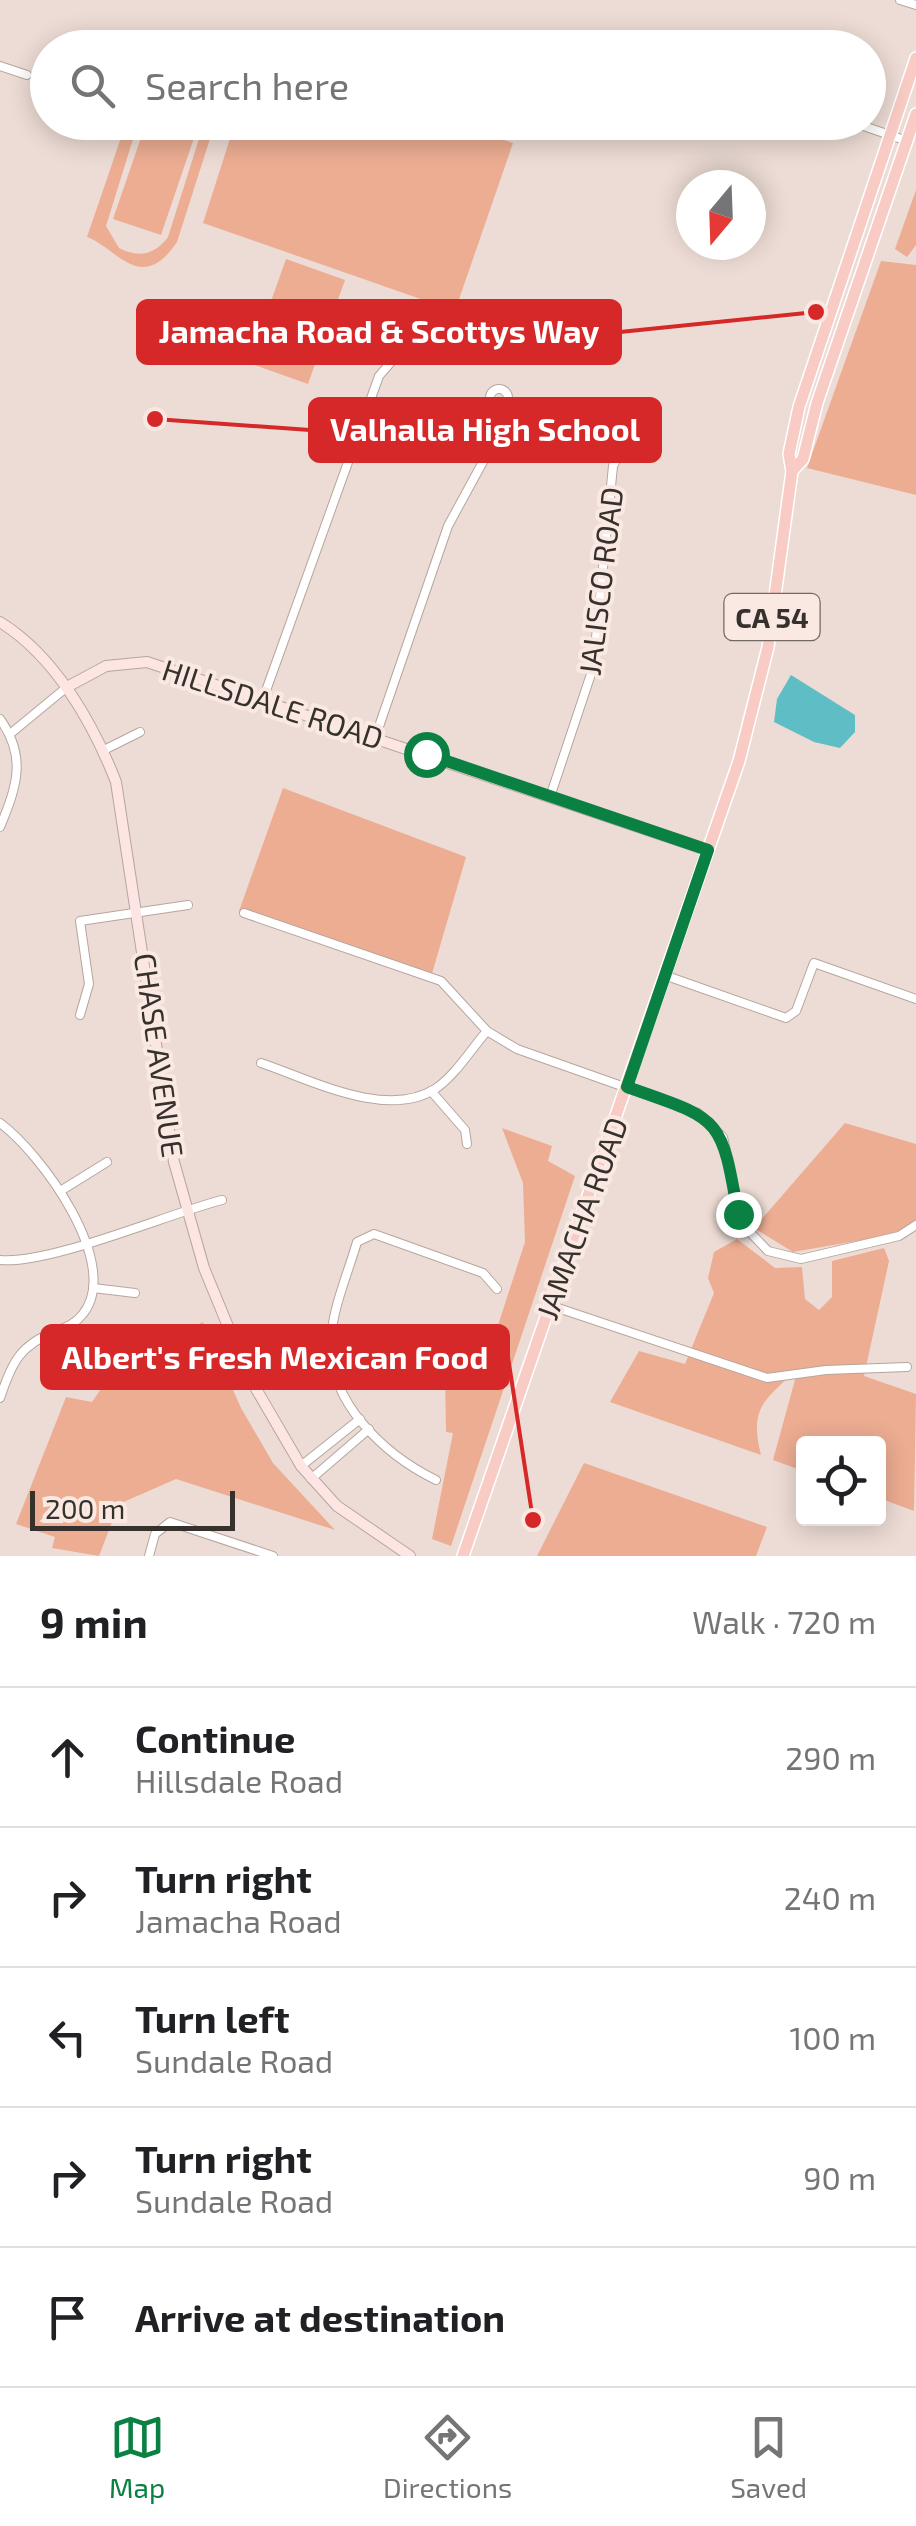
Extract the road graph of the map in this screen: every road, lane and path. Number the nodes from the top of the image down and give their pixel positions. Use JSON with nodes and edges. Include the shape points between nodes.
{"nodes":[{"id":1,"x":900,"y":0,"type":"edge"},
{"id":2,"x":916,"y":6,"type":"edge"},
{"id":3,"x":916,"y":58,"type":"edge"},
{"id":4,"x":0,"y":66,"type":"edge"},
{"id":5,"x":27,"y":75,"type":"dead end"},
{"id":6,"x":916,"y":114,"type":"edge"},
{"id":7,"x":888,"y":136,"type":"junction"},
{"id":8,"x":907,"y":141,"type":"junction"},
{"id":9,"x":862,"y":268,"type":"junction"},
{"id":10,"x":843,"y":278,"type":"junction"},
{"id":11,"x":392,"y":361,"type":"dead end"},
{"id":12,"x":499,"y":407,"type":"dead end"},
{"id":13,"x":643,"y":430,"type":"dead end"},
{"id":14,"x":792,"y":472,"type":"junction"},
{"id":15,"x":0,"y":622,"type":"edge"},
{"id":16,"x":66,"y":687,"type":"junction"},
{"id":17,"x":263,"y":699,"type":"junction"},
{"id":18,"x":0,"y":719,"type":"edge"},
{"id":19,"x":140,"y":732,"type":"dead end"},
{"id":20,"x":10,"y":734,"type":"junction"},
{"id":21,"x":375,"y":738,"type":"junction"},
{"id":22,"x":104,"y":750,"type":"junction"},
{"id":23,"x":550,"y":797,"type":"junction"},
{"id":24,"x":0,"y":826,"type":"edge"},
{"id":25,"x":708,"y":850,"type":"junction"},
{"id":26,"x":188,"y":904,"type":"dead end"},
{"id":27,"x":139,"y":910,"type":"junction"},
{"id":28,"x":244,"y":913,"type":"dead end"},
{"id":29,"x":664,"y":975,"type":"junction"},
{"id":30,"x":916,"y":999,"type":"edge"},
{"id":31,"x":80,"y":1015,"type":"dead end"},
{"id":32,"x":488,"y":1030,"type":"junction"},
{"id":33,"x":261,"y":1063,"type":"dead end"},
{"id":34,"x":627,"y":1087,"type":"junction"},
{"id":35,"x":431,"y":1090,"type":"junction"},
{"id":36,"x":0,"y":1123,"type":"edge"},
{"id":37,"x":468,"y":1144,"type":"dead end"},
{"id":38,"x":106,"y":1162,"type":"dead end"},
{"id":39,"x":62,"y":1190,"type":"junction"},
{"id":40,"x":222,"y":1200,"type":"dead end"},
{"id":41,"x":185,"y":1210,"type":"junction"},
{"id":42,"x":916,"y":1225,"type":"edge"},
{"id":43,"x":84,"y":1242,"type":"junction"},
{"id":44,"x":0,"y":1260,"type":"edge"},
{"id":45,"x":93,"y":1288,"type":"junction"},
{"id":46,"x":497,"y":1289,"type":"dead end"},
{"id":47,"x":134,"y":1292,"type":"dead end"},
{"id":48,"x":549,"y":1305,"type":"junction"},
{"id":49,"x":907,"y":1368,"type":"dead end"},
{"id":50,"x":0,"y":1398,"type":"edge"},
{"id":51,"x":360,"y":1419,"type":"junction"},
{"id":52,"x":369,"y":1430,"type":"junction"},
{"id":53,"x":301,"y":1466,"type":"junction"},
{"id":54,"x":311,"y":1478,"type":"junction"},
{"id":55,"x":436,"y":1480,"type":"dead end"},
{"id":56,"x":149,"y":1556,"type":"edge"},
{"id":57,"x":273,"y":1556,"type":"edge"},
{"id":58,"x":410,"y":1556,"type":"edge"},
{"id":59,"x":463,"y":1556,"type":"edge"}],
"edges":[{"from":1,"to":2,"type":"street"},
{"from":3,"to":7,"type":"main road","name":"JAMACHA ROAD","number":"CA 54"},
{"from":4,"to":5,"type":"street"},
{"from":6,"to":8,"type":"main road","name":"JAMACHA ROAD","number":"CA 54"},
{"from":7,"to":8,"type":"street"},
{"from":7,"to":10,"type":"main road","name":"JAMACHA ROAD","number":"CA 54"},
{"from":8,"to":9,"type":"main road","name":"JAMACHA ROAD","number":"CA 54"},
{"from":9,"to":10,"type":"main road"},
{"from":9,"to":14,"type":"main road","name":"JAMACHA ROAD","number":"CA 54"},
{"from":10,"to":14,"type":"main road","name":"JAMACHA ROAD","number":"CA 54","via":[[800,407],[789,454]]},
{"from":11,"to":17,"type":"street","via":[[379,376]]},
{"from":12,"to":21,"type":"street","via":[[484,458],[448,526]]},
{"from":13,"to":23,"type":"street","name":"JALISCO ROAD","via":[[613,466],[593,668]]},
{"from":14,"to":25,"type":"main road","name":"JAMACHA ROAD","number":"CA 54","via":[[756,702]]},
{"from":15,"to":16,"type":"main road","name":"CHASE AVENUE","via":[[20,634]]},
{"from":16,"to":17,"type":"main road","name":"HILLSDALE ROAD","via":[[106,666],[148,662]]},
{"from":16,"to":20,"type":"street"},
{"from":16,"to":22,"type":"main road","name":"CHASE AVENUE"},
{"from":17,"to":21,"type":"main road","name":"HILLSDALE ROAD"},
{"from":18,"to":20,"type":"street"},
{"from":19,"to":22,"type":"street"},
{"from":20,"to":24,"type":"street","via":[[20,769]]},
{"from":21,"to":23,"type":"main road","name":"HILLSDALE ROAD"},
{"from":22,"to":27,"type":"main road","name":"CHASE AVENUE","via":[[127,830]]},
{"from":23,"to":25,"type":"main road","name":"HILLSDALE ROAD"},
{"from":25,"to":29,"type":"main road","name":"JAMACHA ROAD","number":"CA 54"},
{"from":26,"to":27,"type":"street"},
{"from":27,"to":31,"type":"street","via":[[80,922],[90,984]]},
{"from":27,"to":41,"type":"main road","name":"CHASE AVENUE"},
{"from":28,"to":32,"type":"street","via":[[442,981]]},
{"from":29,"to":30,"type":"street","via":[[786,1018],[799,1006],[814,963]]},
{"from":29,"to":34,"type":"main road","name":"JAMACHA ROAD","number":"CA 54"},
{"from":32,"to":34,"type":"street","via":[[517,1050]]},
{"from":32,"to":35,"type":"street"},
{"from":33,"to":35,"type":"street","via":[[363,1097]]},
{"from":34,"to":42,"type":"street","via":[[698,1113],[717,1129],[742,1224],[768,1251],[801,1259],[899,1236]]},
{"from":34,"to":48,"type":"main road","name":"JAMACHA ROAD","number":"CA 54"},
{"from":35,"to":37,"type":"street","via":[[465,1130]]},
{"from":36,"to":39,"type":"street"},
{"from":38,"to":39,"type":"street"},
{"from":39,"to":43,"type":"street"},
{"from":40,"to":41,"type":"street"},
{"from":41,"to":43,"type":"street"},
{"from":41,"to":53,"type":"main road","name":"CHASE AVENUE","via":[[248,1375]]},
{"from":43,"to":44,"type":"street"},
{"from":43,"to":45,"type":"street"},
{"from":45,"to":47,"type":"street"},
{"from":45,"to":50,"type":"street","via":[[80,1318],[21,1350]]},
{"from":46,"to":51,"type":"street","via":[[483,1273],[374,1234],[362,1237],[334,1317],[331,1348],[340,1387]]},
{"from":48,"to":49,"type":"street","via":[[767,1378]]},
{"from":48,"to":59,"type":"main road","name":"JAMACHA ROAD","number":"CA 54"},
{"from":51,"to":52,"type":"street"},
{"from":51,"to":53,"type":"street"},
{"from":52,"to":54,"type":"street"},
{"from":52,"to":55,"type":"street"},
{"from":53,"to":54,"type":"main road","name":"CHASE AVENUE"},
{"from":54,"to":58,"type":"main road","name":"CHASE AVENUE","via":[[356,1521]]},
{"from":56,"to":57,"type":"street","via":[[155,1534],[170,1522]]}]}
